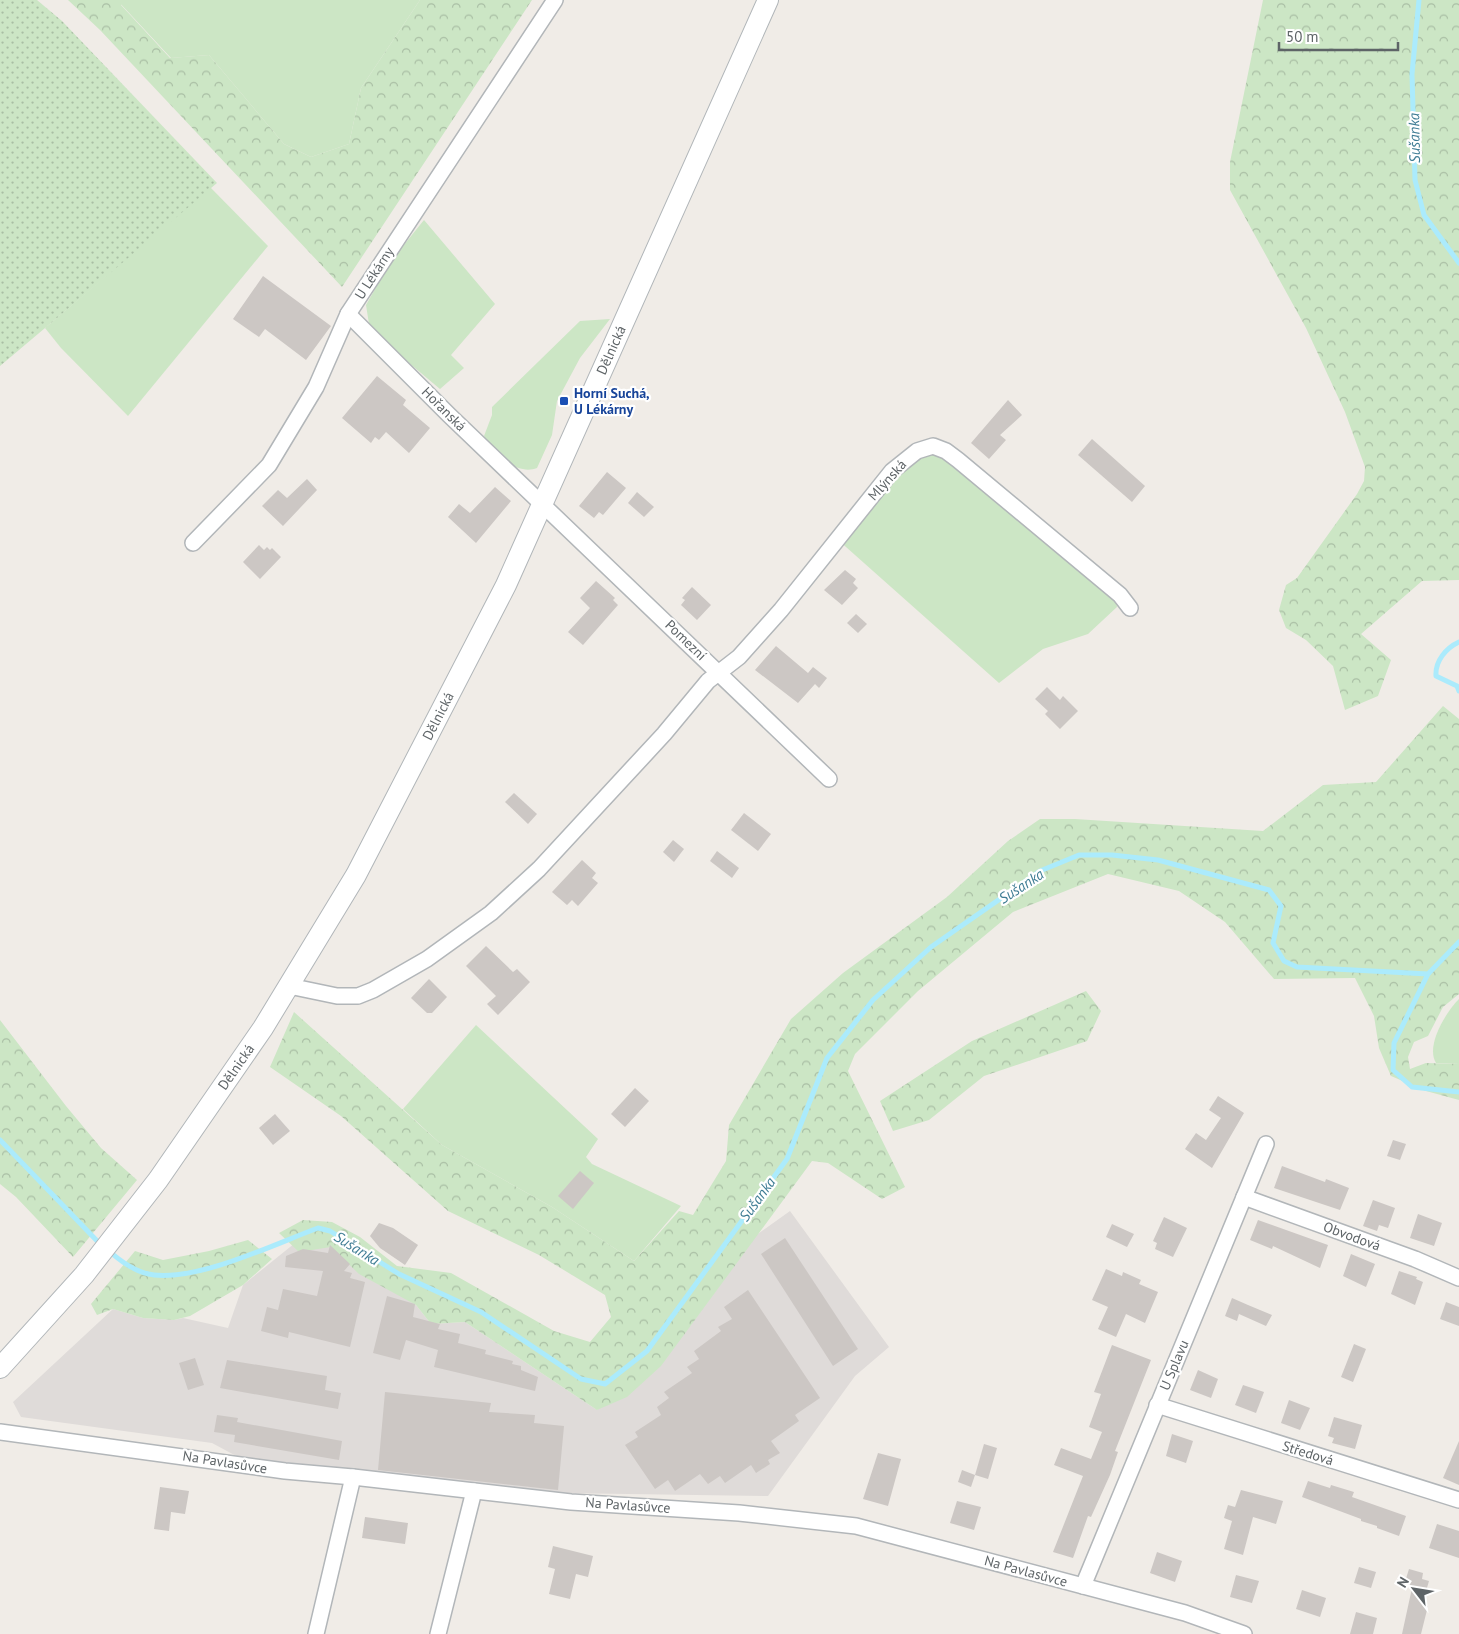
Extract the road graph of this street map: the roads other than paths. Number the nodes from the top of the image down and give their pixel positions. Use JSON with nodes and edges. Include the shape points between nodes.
{"nodes":[{"id":1,"x":555,"y":0,"type":"edge"},
{"id":2,"x":768,"y":0,"type":"edge"},
{"id":3,"x":348,"y":314,"type":"junction"},
{"id":4,"x":543,"y":502,"type":"junction"},
{"id":5,"x":193,"y":543,"type":"dead end"},
{"id":6,"x":1130,"y":608,"type":"dead end"},
{"id":7,"x":719,"y":671,"type":"junction"},
{"id":8,"x":829,"y":779,"type":"dead end"},
{"id":9,"x":289,"y":986,"type":"junction"},
{"id":10,"x":1266,"y":1144,"type":"dead end"},
{"id":11,"x":1244,"y":1197,"type":"junction"},
{"id":12,"x":1459,"y":1278,"type":"edge"},
{"id":13,"x":0,"y":1368,"type":"edge"},
{"id":14,"x":1157,"y":1405,"type":"junction"},
{"id":15,"x":0,"y":1432,"type":"edge"},
{"id":16,"x":353,"y":1477,"type":"junction"},
{"id":17,"x":474,"y":1491,"type":"junction"},
{"id":18,"x":1459,"y":1500,"type":"edge"},
{"id":19,"x":1083,"y":1586,"type":"junction"},
{"id":20,"x":316,"y":1634,"type":"edge"},
{"id":21,"x":438,"y":1634,"type":"edge"},
{"id":22,"x":1244,"y":1634,"type":"edge"}],
"edges":[{"from":1,"to":3,"type":"street","name":"U Lékárny"},
{"from":2,"to":4,"type":"main road","name":"Dělnická"},
{"from":3,"to":4,"type":"street","name":"Hořanská","via":[[449,415]]},
{"from":3,"to":5,"type":"street","name":"U Lékárny","via":[[316,387],[269,465]]},
{"from":4,"to":7,"type":"street","name":"Pomezní"},
{"from":4,"to":9,"type":"main road","name":"Dělnická","via":[[506,585],[356,875]]},
{"from":6,"to":7,"type":"street","name":"Mlýnská","via":[[1120,595],[958,460],[933,446],[917,450],[892,471],[781,610],[739,657]]},
{"from":7,"to":8,"type":"street","name":"Pomezní"},
{"from":7,"to":9,"type":"street","name":"Mlýnská","via":[[539,869],[491,913],[427,959],[358,996],[337,996]]},
{"from":9,"to":13,"type":"main road","name":"Dělnická","via":[[145,1196],[84,1275]]},
{"from":10,"to":11,"type":"street","name":"U Splavu"},
{"from":11,"to":12,"type":"street","name":"Obvodová"},
{"from":11,"to":14,"type":"street","name":"U Splavu"},
{"from":14,"to":18,"type":"street","name":"Středová"},
{"from":14,"to":19,"type":"street","name":"U Splavu"},
{"from":15,"to":16,"type":"street","name":"Na Pavlasůvce","via":[[285,1471]]},
{"from":16,"to":17,"type":"street","name":"Na Pavlasůvce"},
{"from":16,"to":20,"type":"street"},
{"from":17,"to":19,"type":"street","name":"Na Pavlasůvce","via":[[571,1502],[739,1512],[856,1526]]},
{"from":17,"to":21,"type":"street"},
{"from":19,"to":22,"type":"street","name":"Na Pavlasůvce","via":[[1185,1613]]}]}
